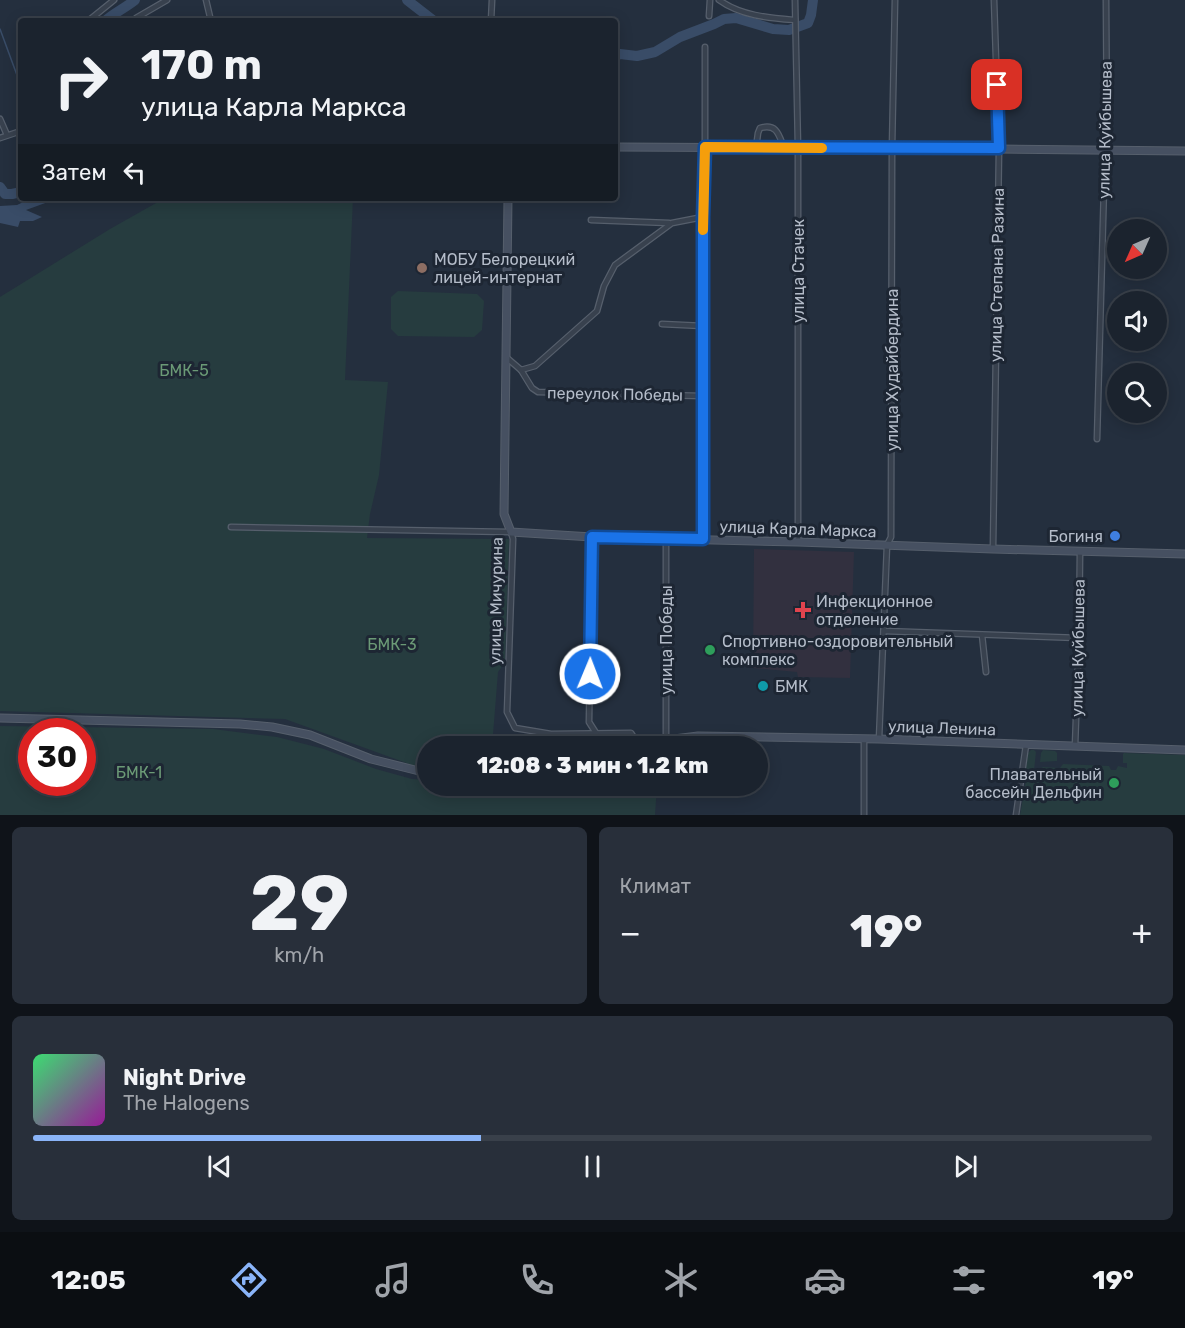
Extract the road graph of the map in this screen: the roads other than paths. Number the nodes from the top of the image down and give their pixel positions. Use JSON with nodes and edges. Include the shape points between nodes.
{"nodes":[{"id":1,"x":114,"y":0,"type":"edge"},
{"id":2,"x":167,"y":0,"type":"edge"},
{"id":3,"x":206,"y":0,"type":"edge"},
{"id":4,"x":492,"y":0,"type":"edge"},
{"id":5,"x":710,"y":0,"type":"edge"},
{"id":6,"x":719,"y":0,"type":"edge"},
{"id":7,"x":795,"y":0,"type":"edge"},
{"id":8,"x":895,"y":0,"type":"edge"},
{"id":9,"x":994,"y":0,"type":"edge"},
{"id":10,"x":1106,"y":0,"type":"edge"},
{"id":11,"x":709,"y":16,"type":"dead end"},
{"id":12,"x":91,"y":18,"type":"edge"},
{"id":13,"x":136,"y":18,"type":"dead end"},
{"id":14,"x":210,"y":18,"type":"edge"},
{"id":15,"x":491,"y":18,"type":"edge"},
{"id":16,"x":795,"y":21,"type":"junction"},
{"id":17,"x":705,"y":47,"type":"dead end"},
{"id":18,"x":0,"y":119,"type":"edge"},
{"id":19,"x":18,"y":132,"type":"edge"},
{"id":20,"x":7,"y":135,"type":"junction"},
{"id":21,"x":0,"y":138,"type":"edge"},
{"id":22,"x":618,"y":147,"type":"edge"},
{"id":23,"x":705,"y":147,"type":"junction"},
{"id":24,"x":756,"y":147,"type":"junction"},
{"id":25,"x":784,"y":148,"type":"junction"},
{"id":26,"x":798,"y":148,"type":"junction"},
{"id":27,"x":892,"y":148,"type":"junction"},
{"id":28,"x":999,"y":148,"type":"junction"},
{"id":29,"x":1105,"y":150,"type":"junction"},
{"id":30,"x":1185,"y":151,"type":"edge"},
{"id":31,"x":508,"y":201,"type":"edge"},
{"id":32,"x":703,"y":217,"type":"junction"},
{"id":33,"x":591,"y":220,"type":"dead end"},
{"id":34,"x":672,"y":223,"type":"junction"},
{"id":35,"x":662,"y":324,"type":"dead end"},
{"id":36,"x":703,"y":326,"type":"junction"},
{"id":37,"x":507,"y":358,"type":"junction"},
{"id":38,"x":521,"y":370,"type":"junction"},
{"id":39,"x":703,"y":396,"type":"junction"},
{"id":40,"x":1097,"y":439,"type":"dead end"},
{"id":41,"x":231,"y":527,"type":"dead end"},
{"id":42,"x":511,"y":532,"type":"junction"},
{"id":43,"x":592,"y":537,"type":"junction"},
{"id":44,"x":666,"y":539,"type":"junction"},
{"id":45,"x":703,"y":539,"type":"junction"},
{"id":46,"x":798,"y":542,"type":"junction"},
{"id":47,"x":887,"y":545,"type":"junction"},
{"id":48,"x":993,"y":549,"type":"junction"},
{"id":49,"x":1080,"y":550,"type":"junction"},
{"id":50,"x":1185,"y":554,"type":"edge"},
{"id":51,"x":884,"y":631,"type":"junction"},
{"id":52,"x":982,"y":635,"type":"junction"},
{"id":53,"x":1079,"y":638,"type":"junction"},
{"id":54,"x":986,"y":672,"type":"dead end"},
{"id":55,"x":0,"y":718,"type":"edge"},
{"id":56,"x":596,"y":734,"type":"junction"},
{"id":57,"x":633,"y":736,"type":"edge"},
{"id":58,"x":666,"y":736,"type":"edge"},
{"id":59,"x":768,"y":737,"type":"edge"},
{"id":60,"x":864,"y":739,"type":"junction"},
{"id":61,"x":879,"y":739,"type":"junction"},
{"id":62,"x":1026,"y":745,"type":"junction"},
{"id":63,"x":1075,"y":746,"type":"junction"},
{"id":64,"x":1185,"y":750,"type":"edge"},
{"id":65,"x":417,"y":770,"type":"edge"},
{"id":66,"x":864,"y":815,"type":"edge"},
{"id":67,"x":1016,"y":815,"type":"edge"}],
"edges":[{"from":1,"to":12,"type":"street"},
{"from":2,"to":13,"type":"street"},
{"from":3,"to":14,"type":"street"},
{"from":4,"to":15,"type":"street"},
{"from":5,"to":11,"type":"street"},
{"from":6,"to":16,"type":"street","via":[[765,18]]},
{"from":7,"to":16,"type":"street","name":"улица Стачек"},
{"from":8,"to":27,"type":"street","name":"улица Худайбердина"},
{"from":9,"to":28,"type":"street","name":"улица Степана Разина"},
{"from":10,"to":29,"type":"street","name":"улица Куйбышева"},
{"from":16,"to":26,"type":"street","name":"улица Стачек"},
{"from":17,"to":23,"type":"street"},
{"from":18,"to":20,"type":"street"},
{"from":19,"to":20,"type":"street"},
{"from":20,"to":21,"type":"street"},
{"from":22,"to":23,"type":"street"},
{"from":23,"to":24,"type":"street"},
{"from":23,"to":32,"type":"street"},
{"from":24,"to":25,"type":"street"},
{"from":24,"to":25,"type":"street","via":[[760,128],[768,126],[774,128]]},
{"from":25,"to":26,"type":"street"},
{"from":26,"to":27,"type":"street"},
{"from":26,"to":46,"type":"street","name":"улица Стачек"},
{"from":27,"to":28,"type":"street"},
{"from":27,"to":47,"type":"street","name":"улица Худайбердина","via":[[891,537]]},
{"from":28,"to":29,"type":"street"},
{"from":28,"to":48,"type":"street","name":"улица Степана Разина"},
{"from":29,"to":30,"type":"street"},
{"from":29,"to":40,"type":"street","name":"улица Куйбышева"},
{"from":31,"to":37,"type":"street","name":"улица Мичурина"},
{"from":32,"to":34,"type":"street"},
{"from":32,"to":36,"type":"street"},
{"from":33,"to":34,"type":"street"},
{"from":34,"to":38,"type":"street","via":[[615,266],[597,311],[535,366]]},
{"from":35,"to":36,"type":"street"},
{"from":36,"to":39,"type":"street"},
{"from":37,"to":38,"type":"street","name":"переулок Победы"},
{"from":37,"to":42,"type":"street","name":"улица Мичурина","via":[[504,514]]},
{"from":38,"to":39,"type":"street","name":"переулок Победы","via":[[538,392]]},
{"from":39,"to":45,"type":"street"},
{"from":41,"to":42,"type":"street","name":"улица Карла Маркса"},
{"from":42,"to":43,"type":"street","name":"улица Карла Маркса"},
{"from":42,"to":56,"type":"street","name":"улица Мичурина","via":[[507,712],[515,728],[551,734]]},
{"from":43,"to":44,"type":"street","name":"улица Карла Маркса"},
{"from":43,"to":56,"type":"street","via":[[589,722]]},
{"from":44,"to":45,"type":"street","name":"улица Карла Маркса"},
{"from":44,"to":58,"type":"street","name":"улица Победы"},
{"from":45,"to":46,"type":"street","name":"улица Карла Маркса"},
{"from":46,"to":47,"type":"street","name":"улица Карла Маркса"},
{"from":47,"to":48,"type":"street","name":"улица Карла Маркса"},
{"from":47,"to":51,"type":"street","name":"улица Худайбердина"},
{"from":48,"to":49,"type":"street","name":"улица Карла Маркса"},
{"from":49,"to":50,"type":"street","name":"улица Карла Маркса"},
{"from":49,"to":53,"type":"street","name":"улица Куйбышева"},
{"from":51,"to":52,"type":"street"},
{"from":51,"to":61,"type":"street","name":"улица Худайбердина"},
{"from":52,"to":53,"type":"street"},
{"from":52,"to":54,"type":"street"},
{"from":53,"to":63,"type":"street","name":"улица Куйбышева"},
{"from":55,"to":65,"type":"street","via":[[272,727],[310,735],[371,759]]},
{"from":56,"to":57,"type":"street","name":"улица Мичурина"},
{"from":59,"to":60,"type":"street","name":"улица Ленина"},
{"from":60,"to":61,"type":"street","name":"улица Ленина"},
{"from":60,"to":66,"type":"street"},
{"from":61,"to":62,"type":"street","name":"улица Ленина"},
{"from":62,"to":63,"type":"street","name":"улица Ленина"},
{"from":62,"to":67,"type":"street"},
{"from":63,"to":64,"type":"street","name":"улица Ленина"}]}
